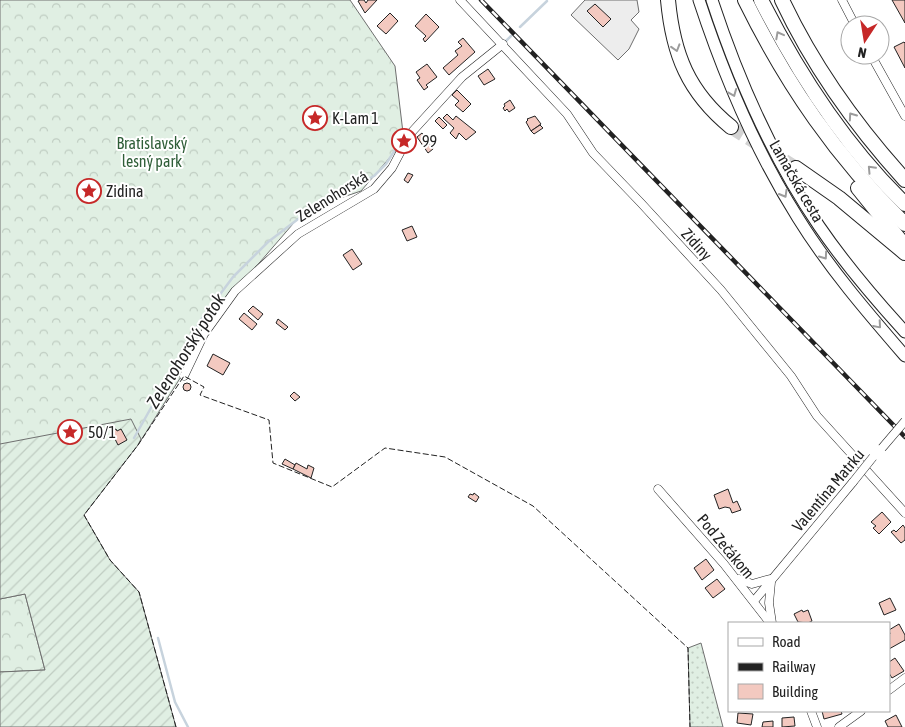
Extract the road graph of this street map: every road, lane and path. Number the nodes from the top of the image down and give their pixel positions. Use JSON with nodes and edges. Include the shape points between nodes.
{"nodes":[{"id":1,"x":460,"y":0,"type":"edge"},
{"id":2,"x":668,"y":0,"type":"edge"},
{"id":3,"x":699,"y":0,"type":"edge"},
{"id":4,"x":712,"y":0,"type":"edge"},
{"id":5,"x":745,"y":0,"type":"edge"},
{"id":6,"x":762,"y":0,"type":"edge"},
{"id":7,"x":782,"y":0,"type":"edge"},
{"id":8,"x":842,"y":0,"type":"edge"},
{"id":9,"x":850,"y":15,"type":"edge"},
{"id":10,"x":503,"y":44,"type":"junction"},
{"id":11,"x":877,"y":65,"type":"edge"},
{"id":12,"x":905,"y":116,"type":"edge"},
{"id":13,"x":731,"y":126,"type":"tunnel mouth"},
{"id":14,"x":850,"y":166,"type":"junction"},
{"id":15,"x":796,"y":168,"type":"tunnel mouth"},
{"id":16,"x":905,"y":180,"type":"edge"},
{"id":17,"x":905,"y":204,"type":"edge"},
{"id":18,"x":905,"y":224,"type":"edge"},
{"id":19,"x":905,"y":245,"type":"edge"},
{"id":20,"x":905,"y":253,"type":"edge"},
{"id":21,"x":905,"y":332,"type":"edge"},
{"id":22,"x":905,"y":356,"type":"edge"},
{"id":23,"x":184,"y":376,"type":"dead end"},
{"id":24,"x":905,"y":421,"type":"edge"},
{"id":25,"x":658,"y":489,"type":"dead end"},
{"id":26,"x":905,"y":513,"type":"edge"},
{"id":27,"x":735,"y":577,"type":"junction"},
{"id":28,"x":772,"y":578,"type":"junction"},
{"id":29,"x":754,"y":601,"type":"junction"},
{"id":30,"x":770,"y":622,"type":"edge"},
{"id":31,"x":771,"y":622,"type":"edge"},
{"id":32,"x":905,"y":678,"type":"edge"},
{"id":33,"x":890,"y":689,"type":"edge"},
{"id":34,"x":811,"y":712,"type":"edge"},
{"id":35,"x":860,"y":712,"type":"edge"},
{"id":36,"x":817,"y":727,"type":"edge"},
{"id":37,"x":839,"y":727,"type":"edge"}],
"edges":[{"from":1,"to":10,"type":"street","name":"Zidiny"},
{"from":2,"to":13,"type":"highway","one_way":true,"via":[[673,35],[684,70],[703,100]]},
{"from":3,"to":22,"type":"main road","name":"Lamačská cesta","one_way":true,"via":[[743,118],[769,170],[827,261]]},
{"from":4,"to":21,"type":"main road","name":"Lamačská cesta","via":[[753,106],[795,187],[854,273]]},
{"from":5,"to":14,"type":"highway","via":[[786,77],[818,126]]},
{"from":17,"to":6,"type":"highway","one_way":true,"via":[[865,162],[833,120],[779,36]]},
{"from":16,"to":7,"type":"highway","one_way":true,"via":[[863,132],[824,76]]},
{"from":8,"to":9,"type":"street"},
{"from":10,"to":23,"type":"street","name":"Zelenohorská","via":[[462,77],[410,134],[392,168],[374,189],[298,234],[235,291],[204,334]]},
{"from":10,"to":26,"type":"street","name":"Zidiny","via":[[567,114],[593,153],[721,290],[791,376],[817,416]]},
{"from":11,"to":12,"type":"street"},
{"from":14,"to":18,"type":"highway"},
{"from":14,"to":19,"type":"highway","via":[[854,184]]},
{"from":15,"to":20,"type":"highway"},
{"from":24,"to":28,"type":"street","name":"Valentína Matrku","bridge":true},
{"from":25,"to":27,"type":"street","name":"Pod Zečákom"},
{"from":27,"to":28,"type":"street","via":[[752,584]]},
{"from":27,"to":29,"type":"street","name":"Pod Zečákom"},
{"from":28,"to":29,"type":"street","name":"Valentína Matrku"},
{"from":28,"to":31,"type":"street","via":[[768,595]]},
{"from":29,"to":30,"type":"street","name":"Pod Zečákom"},
{"from":32,"to":33,"type":"street"},
{"from":34,"to":36,"type":"street"},
{"from":35,"to":37,"type":"street"}]}
